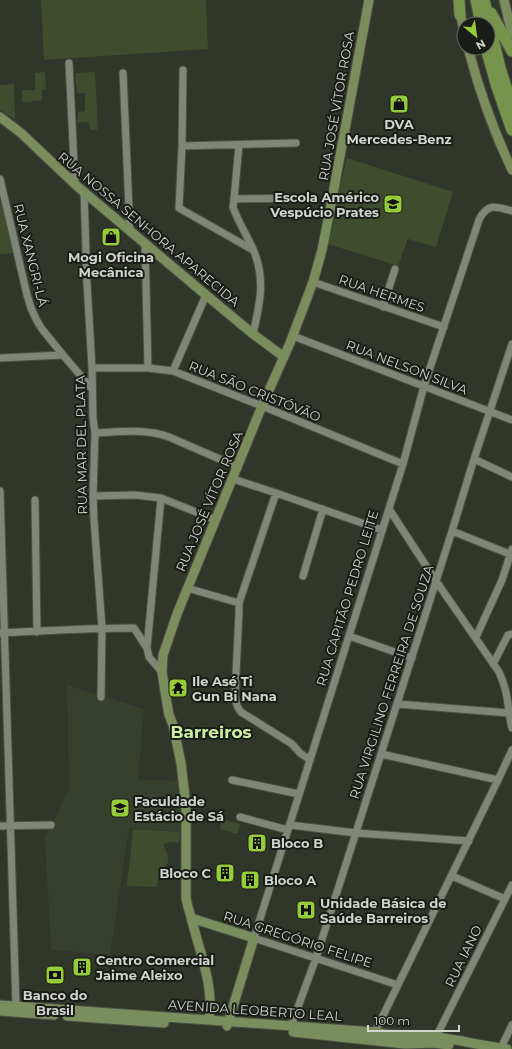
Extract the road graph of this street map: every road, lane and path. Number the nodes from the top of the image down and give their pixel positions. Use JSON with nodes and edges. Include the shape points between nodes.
{"nodes":[{"id":1,"x":369,"y":0,"type":"edge"},
{"id":2,"x":458,"y":0,"type":"edge"},
{"id":3,"x":476,"y":0,"type":"edge"},
{"id":4,"x":485,"y":0,"type":"edge"},
{"id":5,"x":504,"y":0,"type":"edge"},
{"id":6,"x":460,"y":15,"type":"edge"},
{"id":7,"x":479,"y":16,"type":"edge"},
{"id":8,"x":512,"y":34,"type":"edge"},
{"id":9,"x":512,"y":51,"type":"edge"},
{"id":10,"x":470,"y":56,"type":"edge"},
{"id":11,"x":488,"y":56,"type":"edge"},
{"id":12,"x":69,"y":63,"type":"dead end"},
{"id":13,"x":183,"y":70,"type":"dead end"},
{"id":14,"x":123,"y":73,"type":"dead end"},
{"id":15,"x":512,"y":106,"type":"edge"},
{"id":16,"x":0,"y":117,"type":"edge"},
{"id":17,"x":512,"y":130,"type":"edge"},
{"id":18,"x":296,"y":143,"type":"dead end"},
{"id":19,"x":182,"y":146,"type":"junction"},
{"id":20,"x":239,"y":146,"type":"junction"},
{"id":21,"x":512,"y":170,"type":"edge"},
{"id":22,"x":0,"y":179,"type":"edge"},
{"id":23,"x":75,"y":184,"type":"junction"},
{"id":24,"x":84,"y":192,"type":"junction"},
{"id":25,"x":292,"y":198,"type":"dead end"},
{"id":26,"x":234,"y":199,"type":"junction"},
{"id":27,"x":512,"y":211,"type":"edge"},
{"id":28,"x":130,"y":231,"type":"junction"},
{"id":29,"x":145,"y":243,"type":"junction"},
{"id":30,"x":253,"y":250,"type":"junction"},
{"id":31,"x":395,"y":269,"type":"dead end"},
{"id":32,"x":313,"y":282,"type":"junction"},
{"id":33,"x":206,"y":295,"type":"junction"},
{"id":34,"x":383,"y":307,"type":"junction"},
{"id":35,"x":444,"y":327,"type":"junction"},
{"id":36,"x":253,"y":334,"type":"junction"},
{"id":37,"x":293,"y":336,"type":"junction"},
{"id":38,"x":512,"y":344,"type":"edge"},
{"id":39,"x":63,"y":355,"type":"junction"},
{"id":40,"x":284,"y":357,"type":"junction"},
{"id":41,"x":0,"y":358,"type":"edge"},
{"id":42,"x":92,"y":368,"type":"junction"},
{"id":43,"x":148,"y":368,"type":"junction"},
{"id":44,"x":173,"y":371,"type":"junction"},
{"id":45,"x":424,"y":386,"type":"junction"},
{"id":46,"x":92,"y":389,"type":"junction"},
{"id":47,"x":262,"y":406,"type":"junction"},
{"id":48,"x":490,"y":412,"type":"junction"},
{"id":49,"x":512,"y":420,"type":"edge"},
{"id":50,"x":95,"y":433,"type":"junction"},
{"id":51,"x":474,"y":459,"type":"junction"},
{"id":52,"x":403,"y":464,"type":"junction"},
{"id":53,"x":238,"y":467,"type":"junction"},
{"id":54,"x":512,"y":476,"type":"edge"},
{"id":55,"x":233,"y":479,"type":"junction"},
{"id":56,"x":0,"y":491,"type":"edge"},
{"id":57,"x":276,"y":493,"type":"junction"},
{"id":58,"x":93,"y":496,"type":"junction"},
{"id":59,"x":161,"y":498,"type":"junction"},
{"id":60,"x":35,"y":500,"type":"dead end"},
{"id":61,"x":323,"y":509,"type":"junction"},
{"id":62,"x":389,"y":509,"type":"junction"},
{"id":63,"x":216,"y":520,"type":"junction"},
{"id":64,"x":382,"y":530,"type":"junction"},
{"id":65,"x":452,"y":531,"type":"junction"},
{"id":66,"x":511,"y":553,"type":"edge"},
{"id":67,"x":303,"y":576,"type":"dead end"},
{"id":68,"x":436,"y":581,"type":"junction"},
{"id":69,"x":2,"y":588,"type":"edge"},
{"id":70,"x":187,"y":588,"type":"junction"},
{"id":71,"x":238,"y":603,"type":"junction"},
{"id":72,"x":102,"y":628,"type":"junction"},
{"id":73,"x":37,"y":632,"type":"junction"},
{"id":74,"x":2,"y":633,"type":"edge"},
{"id":75,"x":512,"y":634,"type":"edge"},
{"id":76,"x":349,"y":636,"type":"junction"},
{"id":77,"x":476,"y":638,"type":"junction"},
{"id":78,"x":147,"y":648,"type":"junction"},
{"id":79,"x":412,"y":658,"type":"junction"},
{"id":80,"x":493,"y":664,"type":"junction"},
{"id":81,"x":162,"y":672,"type":"junction"},
{"id":82,"x":3,"y":678,"type":"edge"},
{"id":83,"x":102,"y":697,"type":"dead end"},
{"id":84,"x":397,"y":704,"type":"junction"},
{"id":85,"x":509,"y":714,"type":"junction"},
{"id":86,"x":512,"y":728,"type":"edge"},
{"id":87,"x":512,"y":750,"type":"edge"},
{"id":88,"x":381,"y":754,"type":"junction"},
{"id":89,"x":310,"y":760,"type":"junction"},
{"id":90,"x":232,"y":780,"type":"dead end"},
{"id":91,"x":498,"y":780,"type":"junction"},
{"id":92,"x":299,"y":794,"type":"junction"},
{"id":93,"x":240,"y":817,"type":"dead end"},
{"id":94,"x":51,"y":825,"type":"dead end"},
{"id":95,"x":0,"y":826,"type":"edge"},
{"id":96,"x":10,"y":826,"type":"junction"},
{"id":97,"x":289,"y":827,"type":"junction"},
{"id":98,"x":356,"y":833,"type":"junction"},
{"id":99,"x":469,"y":841,"type":"junction"},
{"id":100,"x":452,"y":876,"type":"junction"},
{"id":101,"x":512,"y":885,"type":"edge"},
{"id":102,"x":505,"y":898,"type":"junction"},
{"id":103,"x":191,"y":918,"type":"junction"},
{"id":104,"x":254,"y":938,"type":"junction"},
{"id":105,"x":316,"y":958,"type":"junction"},
{"id":106,"x":398,"y":985,"type":"junction"},
{"id":107,"x":0,"y":1005,"type":"edge"},
{"id":108,"x":16,"y":1006,"type":"junction"},
{"id":109,"x":0,"y":1011,"type":"edge"},
{"id":110,"x":209,"y":1020,"type":"junction"},
{"id":111,"x":227,"y":1024,"type":"junction"},
{"id":112,"x":512,"y":1025,"type":"edge"},
{"id":113,"x":291,"y":1026,"type":"junction"},
{"id":114,"x":375,"y":1032,"type":"junction"},
{"id":115,"x":436,"y":1037,"type":"junction"},
{"id":116,"x":405,"y":1044,"type":"junction"},
{"id":117,"x":416,"y":1049,"type":"edge"},
{"id":118,"x":469,"y":1049,"type":"edge"},
{"id":119,"x":504,"y":1049,"type":"edge"}],
"edges":[{"from":1,"to":32,"type":"main road","name":"RUA JOSÉ VÍTOR ROSA","via":[[330,210]]},
{"from":2,"to":6,"type":"highway"},
{"from":3,"to":7,"type":"highway"},
{"from":4,"to":9,"type":"highway"},
{"from":4,"to":15,"type":"highway","via":[[500,68]]},
{"from":5,"to":8,"type":"main road"},
{"from":10,"to":21,"type":"main road","via":[[494,131]]},
{"from":11,"to":17,"type":"highway"},
{"from":12,"to":23,"type":"street"},
{"from":13,"to":19,"type":"street"},
{"from":14,"to":28,"type":"street"},
{"from":16,"to":23,"type":"main road","name":"RUA NOSSA SENHORA APARECIDA","via":[[21,133]]},
{"from":18,"to":20,"type":"street"},
{"from":19,"to":20,"type":"street"},
{"from":19,"to":30,"type":"street","via":[[179,208]]},
{"from":20,"to":26,"type":"street"},
{"from":22,"to":39,"type":"street","name":"RUA XANGRI-LÁ","via":[[31,308],[37,321]]},
{"from":23,"to":24,"type":"main road","name":"RUA NOSSA SENHORA APARECIDA"},
{"from":24,"to":28,"type":"main road","name":"RUA NOSSA SENHORA APARECIDA"},
{"from":24,"to":42,"type":"street","name":"RUA MAR DEL PLATA"},
{"from":25,"to":26,"type":"street"},
{"from":26,"to":30,"type":"street","via":[[235,211]]},
{"from":27,"to":35,"type":"street","name":"RUA CAPITÃO PEDRO LEITE","via":[[492,207],[482,214]]},
{"from":28,"to":29,"type":"main road","name":"RUA NOSSA SENHORA APARECIDA"},
{"from":29,"to":33,"type":"main road","name":"RUA NOSSA SENHORA APARECIDA"},
{"from":29,"to":43,"type":"street"},
{"from":30,"to":36,"type":"street","via":[[260,271],[262,289]]},
{"from":31,"to":34,"type":"street"},
{"from":32,"to":34,"type":"street","name":"RUA HERMES"},
{"from":32,"to":37,"type":"main road","name":"RUA JOSÉ VÍTOR ROSA"},
{"from":33,"to":36,"type":"main road","name":"RUA NOSSA SENHORA APARECIDA"},
{"from":33,"to":44,"type":"street"},
{"from":34,"to":35,"type":"street","name":"RUA HERMES"},
{"from":35,"to":45,"type":"street","name":"RUA CAPITÃO PEDRO LEITE"},
{"from":36,"to":40,"type":"main road","name":"RUA NOSSA SENHORA APARECIDA"},
{"from":37,"to":40,"type":"main road","name":"RUA JOSÉ VÍTOR ROSA"},
{"from":37,"to":45,"type":"street","name":"RUA NELSON SILVA"},
{"from":38,"to":48,"type":"street","name":"RUA VIRGILINO FERREIRA DE SOUZA"},
{"from":39,"to":41,"type":"street"},
{"from":39,"to":46,"type":"street","name":"RUA XANGRI-LÁ"},
{"from":40,"to":47,"type":"main road","name":"RUA JOSÉ VÍTOR ROSA"},
{"from":42,"to":43,"type":"street","name":"RUA SÃO CRISTÓVÃO"},
{"from":42,"to":46,"type":"street","name":"RUA MAR DEL PLATA"},
{"from":43,"to":44,"type":"street","name":"RUA SÃO CRISTÓVÃO"},
{"from":44,"to":47,"type":"street","name":"RUA SÃO CRISTÓVÃO"},
{"from":45,"to":48,"type":"street","name":"RUA NELSON SILVA"},
{"from":45,"to":52,"type":"street","name":"RUA CAPITÃO PEDRO LEITE"},
{"from":46,"to":50,"type":"street","name":"RUA MAR DEL PLATA"},
{"from":47,"to":52,"type":"street","name":"RUA SÃO CRISTÓVÃO"},
{"from":47,"to":53,"type":"main road","name":"RUA JOSÉ VÍTOR ROSA"},
{"from":48,"to":49,"type":"street","name":"RUA NELSON SILVA"},
{"from":48,"to":51,"type":"street","name":"RUA VIRGILINO FERREIRA DE SOUZA"},
{"from":50,"to":53,"type":"street","via":[[159,433]]},
{"from":50,"to":58,"type":"street","name":"RUA MAR DEL PLATA"},
{"from":51,"to":54,"type":"street"},
{"from":51,"to":65,"type":"street","name":"RUA VIRGILINO FERREIRA DE SOUZA"},
{"from":52,"to":62,"type":"street","name":"RUA CAPITÃO PEDRO LEITE"},
{"from":53,"to":55,"type":"main road","name":"RUA JOSÉ VÍTOR ROSA"},
{"from":55,"to":57,"type":"street"},
{"from":55,"to":63,"type":"main road","name":"RUA JOSÉ VÍTOR ROSA"},
{"from":56,"to":69,"type":"street"},
{"from":57,"to":61,"type":"street"},
{"from":57,"to":71,"type":"street"},
{"from":58,"to":59,"type":"street"},
{"from":58,"to":72,"type":"street","name":"RUA MAR DEL PLATA"},
{"from":59,"to":63,"type":"street"},
{"from":59,"to":78,"type":"street"},
{"from":60,"to":73,"type":"street"},
{"from":61,"to":64,"type":"street"},
{"from":61,"to":67,"type":"street"},
{"from":62,"to":64,"type":"street","name":"RUA CAPITÃO PEDRO LEITE"},
{"from":62,"to":68,"type":"street"},
{"from":63,"to":70,"type":"main road","name":"RUA JOSÉ VÍTOR ROSA"},
{"from":64,"to":76,"type":"street","name":"RUA CAPITÃO PEDRO LEITE"},
{"from":65,"to":66,"type":"street"},
{"from":65,"to":68,"type":"street","name":"RUA VIRGILINO FERREIRA DE SOUZA"},
{"from":66,"to":77,"type":"street"},
{"from":68,"to":77,"type":"street"},
{"from":68,"to":79,"type":"street","name":"RUA VIRGILINO FERREIRA DE SOUZA"},
{"from":69,"to":74,"type":"street"},
{"from":70,"to":71,"type":"street"},
{"from":70,"to":81,"type":"main road","name":"RUA JOSÉ VÍTOR ROSA","via":[[166,645]]},
{"from":71,"to":89,"type":"street","via":[[235,694],[237,707],[292,744]]},
{"from":72,"to":73,"type":"street"},
{"from":72,"to":78,"type":"street","via":[[134,628]]},
{"from":72,"to":83,"type":"street","name":"RUA MAR DEL PLATA"},
{"from":73,"to":74,"type":"street"},
{"from":74,"to":82,"type":"street"},
{"from":75,"to":80,"type":"street","via":[[508,635]]},
{"from":76,"to":79,"type":"street"},
{"from":76,"to":89,"type":"street","name":"RUA CAPITÃO PEDRO LEITE"},
{"from":77,"to":80,"type":"street"},
{"from":78,"to":81,"type":"street","via":[[149,657]]},
{"from":79,"to":84,"type":"street","name":"RUA VIRGILINO FERREIRA DE SOUZA"},
{"from":80,"to":85,"type":"street","via":[[505,686]]},
{"from":81,"to":103,"type":"main road","name":"RUA JOSÉ VÍTOR ROSA","via":[[185,792],[186,889]]},
{"from":82,"to":96,"type":"street"},
{"from":84,"to":85,"type":"street"},
{"from":84,"to":88,"type":"street","name":"RUA VIRGILINO FERREIRA DE SOUZA"},
{"from":85,"to":86,"type":"street"},
{"from":87,"to":91,"type":"street"},
{"from":88,"to":91,"type":"street"},
{"from":88,"to":98,"type":"street","name":"RUA VIRGILINO FERREIRA DE SOUZA"},
{"from":89,"to":92,"type":"street","name":"RUA CAPITÃO PEDRO LEITE"},
{"from":90,"to":92,"type":"street"},
{"from":91,"to":99,"type":"street"},
{"from":92,"to":97,"type":"street","name":"RUA CAPITÃO PEDRO LEITE"},
{"from":93,"to":97,"type":"street"},
{"from":94,"to":96,"type":"street"},
{"from":95,"to":96,"type":"street"},
{"from":96,"to":108,"type":"street"},
{"from":97,"to":98,"type":"street"},
{"from":97,"to":104,"type":"street","name":"RUA CAPITÃO PEDRO LEITE"},
{"from":98,"to":99,"type":"street"},
{"from":98,"to":105,"type":"street","name":"RUA VIRGILINO FERREIRA DE SOUZA"},
{"from":99,"to":100,"type":"street"},
{"from":100,"to":102,"type":"street"},
{"from":100,"to":106,"type":"street"},
{"from":101,"to":102,"type":"street","name":"RUA IANO"},
{"from":102,"to":115,"type":"street","name":"RUA IANO"},
{"from":103,"to":104,"type":"main road","name":"RUA GREGÓRIO FELIPE"},
{"from":103,"to":110,"type":"main road","name":"RUA JOSÉ VÍTOR ROSA","via":[[210,987]]},
{"from":104,"to":105,"type":"street","name":"RUA GREGÓRIO FELIPE"},
{"from":104,"to":111,"type":"main road","name":"RUA CAPITÃO PEDRO LEITE"},
{"from":105,"to":106,"type":"street","name":"RUA GREGÓRIO FELIPE"},
{"from":105,"to":113,"type":"street","name":"RUA VIRGILINO FERREIRA DE SOUZA"},
{"from":106,"to":114,"type":"street"},
{"from":107,"to":108,"type":"main road","name":"AVENIDA LEOBERTO LEAL"},
{"from":108,"to":110,"type":"main road","name":"AVENIDA LEOBERTO LEAL"},
{"from":109,"to":111,"type":"main road","name":"AVENIDA LEOBERTO LEAL"},
{"from":110,"to":111,"type":"main road","name":"AVENIDA LEOBERTO LEAL"},
{"from":111,"to":113,"type":"main road","name":"AVENIDA LEOBERTO LEAL"},
{"from":111,"to":116,"type":"main road","name":"AVENIDA LEOBERTO LEAL"},
{"from":112,"to":119,"type":"street"},
{"from":113,"to":114,"type":"main road","name":"AVENIDA LEOBERTO LEAL"},
{"from":114,"to":115,"type":"main road","name":"AVENIDA LEOBERTO LEAL","via":[[385,1035]]},
{"from":115,"to":119,"type":"main road","name":"AVENIDA LEOBERTO LEAL"},
{"from":116,"to":117,"type":"street"},
{"from":116,"to":118,"type":"main road","name":"AVENIDA LEOBERTO LEAL","via":[[433,1043]]}]}
